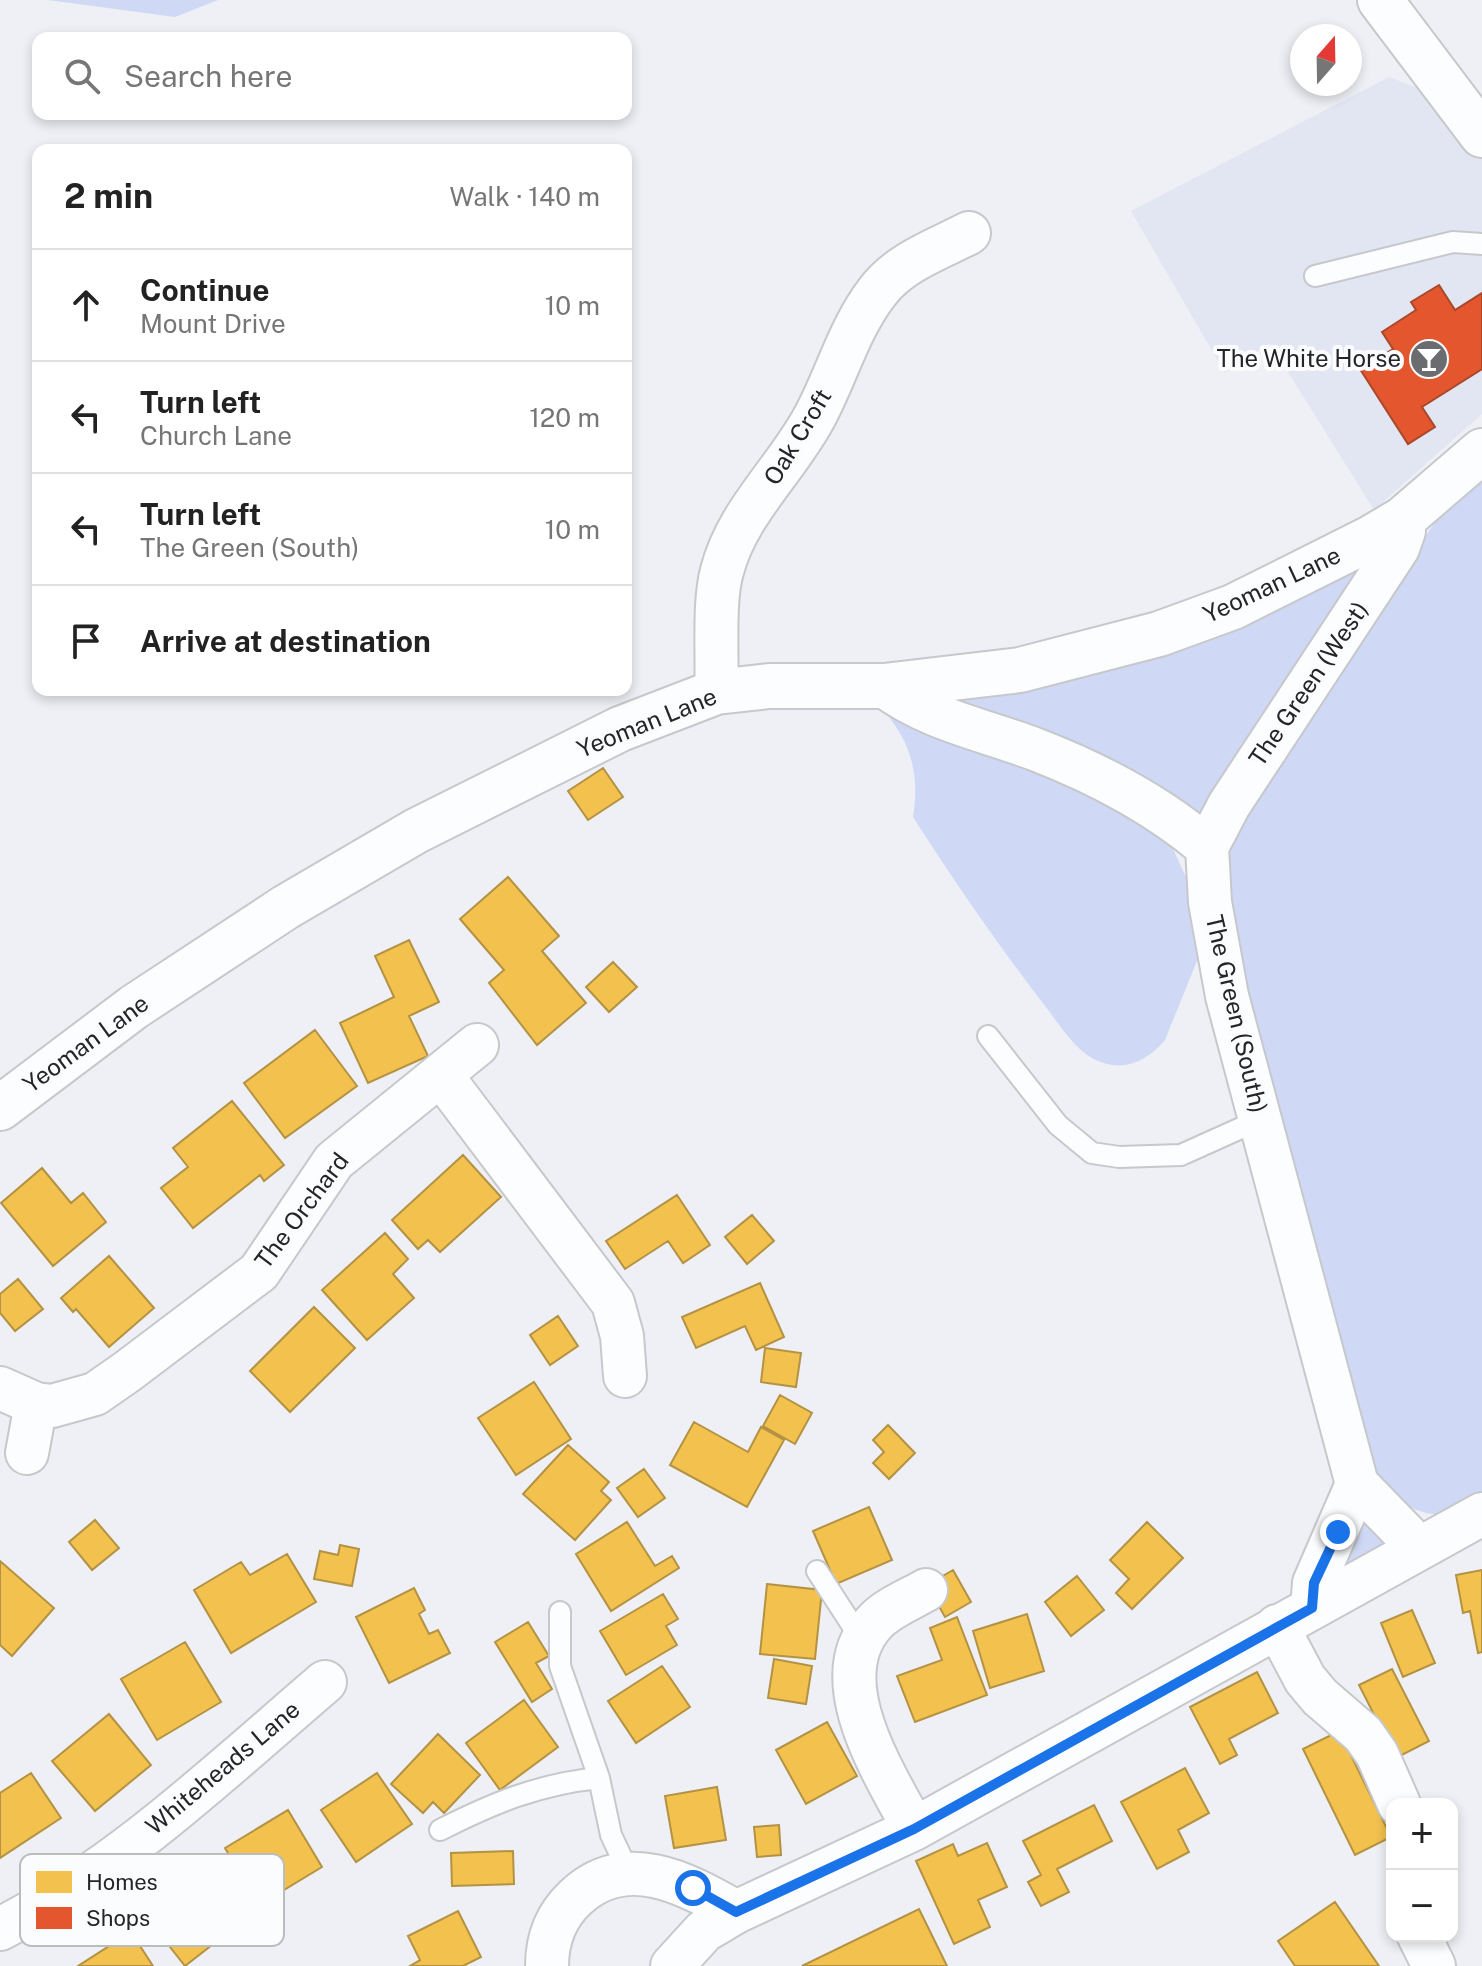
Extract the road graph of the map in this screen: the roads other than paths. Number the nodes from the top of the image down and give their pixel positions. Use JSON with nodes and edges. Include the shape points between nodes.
{"nodes":[{"id":1,"x":1380,"y":0,"type":"edge"},
{"id":2,"x":1482,"y":135,"type":"edge"},
{"id":3,"x":969,"y":233,"type":"dead end"},
{"id":4,"x":1482,"y":244,"type":"edge"},
{"id":5,"x":1315,"y":276,"type":"dead end"},
{"id":6,"x":1482,"y":451,"type":"edge"},
{"id":7,"x":1403,"y":519,"type":"junction"},
{"id":8,"x":884,"y":686,"type":"junction"},
{"id":9,"x":716,"y":692,"type":"junction"},
{"id":10,"x":1207,"y":847,"type":"junction"},
{"id":11,"x":988,"y":1036,"type":"dead end"},
{"id":12,"x":477,"y":1045,"type":"dead end"},
{"id":13,"x":441,"y":1075,"type":"junction"},
{"id":14,"x":0,"y":1108,"type":"edge"},
{"id":15,"x":1261,"y":1119,"type":"junction"},
{"id":16,"x":625,"y":1376,"type":"dead end"},
{"id":17,"x":18,"y":1396,"type":"edge"},
{"id":18,"x":27,"y":1453,"type":"dead end"},
{"id":19,"x":1357,"y":1484,"type":"junction"},
{"id":20,"x":1482,"y":1514,"type":"edge"},
{"id":21,"x":1419,"y":1548,"type":"junction"},
{"id":22,"x":817,"y":1571,"type":"dead end"},
{"id":23,"x":926,"y":1590,"type":"dead end"},
{"id":24,"x":560,"y":1612,"type":"dead end"},
{"id":25,"x":1295,"y":1617,"type":"junction"},
{"id":26,"x":863,"y":1642,"type":"junction"},
{"id":27,"x":325,"y":1682,"type":"dead end"},
{"id":28,"x":599,"y":1778,"type":"junction"},
{"id":29,"x":1396,"y":1798,"type":"edge"},
{"id":30,"x":914,"y":1829,"type":"junction"},
{"id":31,"x":440,"y":1830,"type":"dead end"},
{"id":32,"x":119,"y":1854,"type":"edge"},
{"id":33,"x":628,"y":1871,"type":"junction"},
{"id":34,"x":736,"y":1912,"type":"junction"},
{"id":35,"x":20,"y":1917,"type":"edge"},
{"id":36,"x":0,"y":1929,"type":"edge"},
{"id":37,"x":1422,"y":1942,"type":"edge"},
{"id":38,"x":547,"y":1966,"type":"edge"},
{"id":39,"x":672,"y":1966,"type":"edge"},
{"id":40,"x":1434,"y":1966,"type":"edge"}],
"edges":[{"from":1,"to":2,"type":"street"},
{"from":3,"to":9,"type":"street","name":"Oak Croft","via":[[900,269],[878,291],[855,328],[816,415],[782,471],[734,533],[721,574]]},
{"from":4,"to":5,"type":"lane","via":[[1453,242]]},
{"from":6,"to":7,"type":"street","name":"Yeoman Lane"},
{"from":7,"to":8,"type":"street","name":"Yeoman Lane","via":[[1233,607],[1159,634],[1020,670]]},
{"from":7,"to":10,"type":"street","name":"The Green (West)","via":[[1398,548],[1229,805]]},
{"from":8,"to":9,"type":"street","name":"Yeoman Lane","via":[[769,686]]},
{"from":8,"to":10,"type":"street","via":[[924,711],[1099,776],[1156,807]]},
{"from":9,"to":14,"type":"street","name":"Yeoman Lane","via":[[620,729],[390,846],[206,958]]},
{"from":10,"to":15,"type":"street","name":"The Green (South)","via":[[1217,947]]},
{"from":11,"to":15,"type":"lane","via":[[1058,1125],[1092,1153],[1181,1155]]},
{"from":12,"to":13,"type":"street","name":"The Orchard"},
{"from":13,"to":16,"type":"street","via":[[613,1303]]},
{"from":13,"to":17,"type":"street","name":"The Orchard","via":[[334,1161],[259,1272],[221,1303],[95,1394],[72,1403]]},
{"from":15,"to":19,"type":"street","name":"The Green (South)"},
{"from":17,"to":18,"type":"street","name":"The Orchard"},
{"from":19,"to":21,"type":"street","name":"The Green (South)"},
{"from":19,"to":25,"type":"street"},
{"from":20,"to":21,"type":"street"},
{"from":21,"to":25,"type":"street"},
{"from":22,"to":26,"type":"lane"},
{"from":23,"to":26,"type":"street","via":[[873,1623]]},
{"from":24,"to":28,"type":"lane","via":[[560,1666]]},
{"from":25,"to":29,"type":"street","via":[[1305,1679],[1363,1734]]},
{"from":25,"to":30,"type":"street"},
{"from":26,"to":30,"type":"street","via":[[855,1703]]},
{"from":27,"to":32,"type":"street","name":"Whiteheads Lane"},
{"from":28,"to":31,"type":"lane","via":[[552,1783]]},
{"from":28,"to":33,"type":"lane","via":[[611,1835]]},
{"from":30,"to":34,"type":"street"},
{"from":33,"to":34,"type":"street","via":[[693,1888]]},
{"from":33,"to":38,"type":"street","via":[[587,1887],[566,1909],[554,1931]]},
{"from":34,"to":39,"type":"street","via":[[704,1931]]},
{"from":35,"to":36,"type":"street","name":"Whiteheads Lane"},
{"from":37,"to":40,"type":"street"}]}
